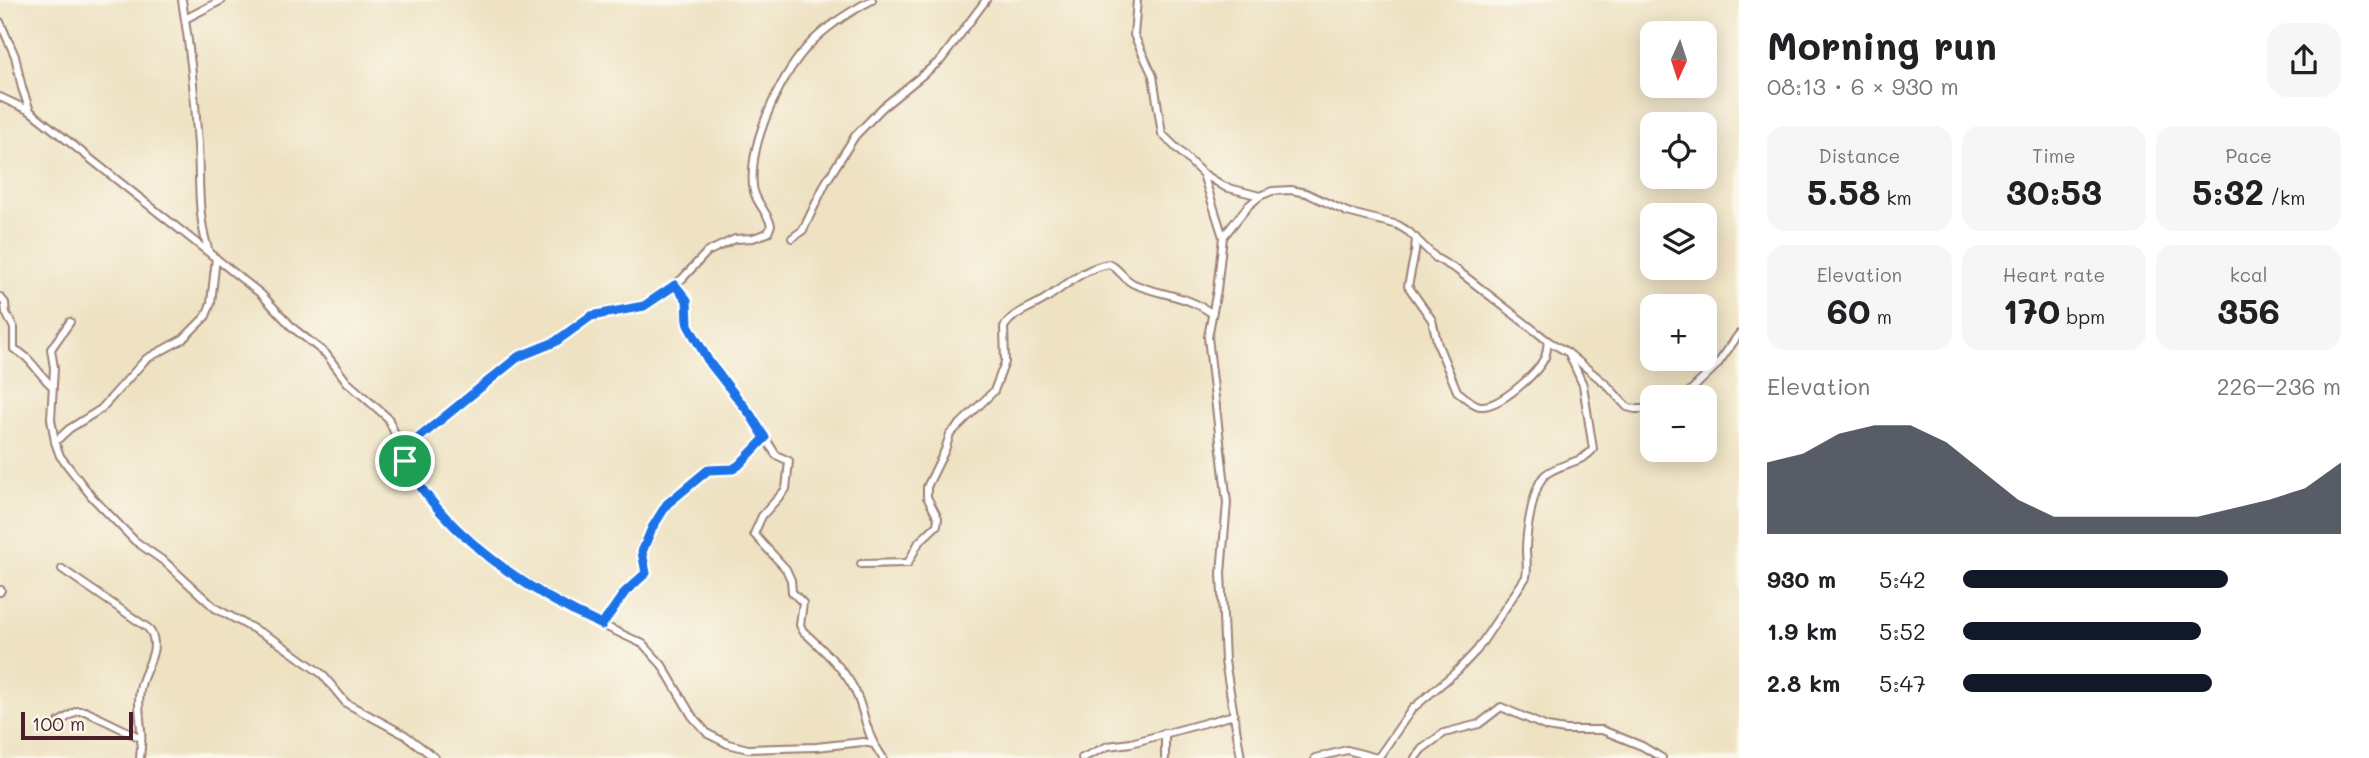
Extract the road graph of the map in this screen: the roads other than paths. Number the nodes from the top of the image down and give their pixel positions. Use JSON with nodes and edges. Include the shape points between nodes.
{"nodes":[{"id":1,"x":183,"y":0,"type":"edge"},
{"id":2,"x":222,"y":0,"type":"edge"},
{"id":3,"x":872,"y":0,"type":"edge"},
{"id":4,"x":986,"y":0,"type":"edge"},
{"id":5,"x":1137,"y":0,"type":"edge"},
{"id":6,"x":186,"y":19,"type":"junction"},
{"id":7,"x":0,"y":22,"type":"edge"},
{"id":8,"x":0,"y":96,"type":"edge"},
{"id":9,"x":30,"y":111,"type":"junction"},
{"id":10,"x":1203,"y":174,"type":"junction"},
{"id":11,"x":1260,"y":196,"type":"junction"},
{"id":12,"x":1223,"y":237,"type":"junction"},
{"id":13,"x":792,"y":238,"type":"dead end"},
{"id":14,"x":1416,"y":238,"type":"junction"},
{"id":15,"x":213,"y":256,"type":"junction"},
{"id":16,"x":675,"y":285,"type":"junction"},
{"id":17,"x":0,"y":297,"type":"edge"},
{"id":18,"x":1211,"y":313,"type":"junction"},
{"id":19,"x":70,"y":322,"type":"dead end"},
{"id":20,"x":1739,"y":334,"type":"edge"},
{"id":21,"x":1548,"y":341,"type":"junction"},
{"id":22,"x":1567,"y":352,"type":"junction"},
{"id":23,"x":1696,"y":385,"type":"edge"},
{"id":24,"x":51,"y":386,"type":"junction"},
{"id":25,"x":1640,"y":409,"type":"edge"},
{"id":26,"x":765,"y":438,"type":"junction"},
{"id":27,"x":55,"y":442,"type":"junction"},
{"id":28,"x":405,"y":461,"type":"junction"},
{"id":29,"x":862,"y":564,"type":"dead end"},
{"id":30,"x":62,"y":569,"type":"dead end"},
{"id":31,"x":602,"y":625,"type":"junction"},
{"id":32,"x":1234,"y":715,"type":"junction"},
{"id":33,"x":59,"y":722,"type":"dead end"},
{"id":34,"x":1165,"y":733,"type":"junction"},
{"id":35,"x":141,"y":737,"type":"junction"},
{"id":36,"x":874,"y":744,"type":"junction"},
{"id":37,"x":140,"y":758,"type":"edge"},
{"id":38,"x":435,"y":758,"type":"edge"},
{"id":39,"x":883,"y":758,"type":"edge"},
{"id":40,"x":1082,"y":758,"type":"edge"},
{"id":41,"x":1165,"y":758,"type":"edge"},
{"id":42,"x":1241,"y":758,"type":"edge"},
{"id":43,"x":1315,"y":758,"type":"edge"},
{"id":44,"x":1377,"y":758,"type":"edge"},
{"id":45,"x":1415,"y":758,"type":"edge"},
{"id":46,"x":1662,"y":758,"type":"edge"}],
"edges":[{"from":1,"to":6,"type":"street"},
{"from":2,"to":6,"type":"street"},
{"from":3,"to":16,"type":"street","via":[[808,46],[769,112],[753,170],[754,194],[771,225],[768,233],[735,239],[707,252]]},
{"from":4,"to":13,"type":"street","via":[[941,60],[855,136],[803,230]]},
{"from":5,"to":10,"type":"street","via":[[1134,35],[1153,76],[1162,134]]},
{"from":6,"to":15,"type":"street","via":[[199,204]]},
{"from":7,"to":9,"type":"street"},
{"from":8,"to":9,"type":"street"},
{"from":9,"to":15,"type":"street"},
{"from":10,"to":11,"type":"street","via":[[1225,187]]},
{"from":10,"to":12,"type":"street"},
{"from":11,"to":12,"type":"street"},
{"from":11,"to":14,"type":"street","via":[[1272,191],[1306,193],[1348,212],[1398,225]]},
{"from":12,"to":18,"type":"street"},
{"from":14,"to":21,"type":"street"},
{"from":14,"to":21,"type":"street","via":[[1408,286],[1432,320],[1438,345],[1462,396],[1479,406],[1494,404],[1518,388],[1540,364]]},
{"from":15,"to":27,"type":"street","via":[[206,316],[183,339],[146,359],[101,409]]},
{"from":15,"to":28,"type":"street","via":[[320,348],[347,382],[388,418]]},
{"from":16,"to":26,"type":"street","via":[[687,300],[688,325],[709,362]]},
{"from":16,"to":28,"type":"street","via":[[644,306],[591,316],[555,342],[518,357],[416,440]]},
{"from":17,"to":24,"type":"street","via":[[13,328],[14,349],[25,354]]},
{"from":18,"to":29,"type":"street","via":[[1200,304],[1131,283],[1109,264],[1067,282],[1018,313],[1004,327],[1005,362],[994,391],[950,434],[927,487],[937,525],[921,539],[908,563]]},
{"from":18,"to":32,"type":"street","via":[[1208,337],[1227,503],[1221,573],[1225,661]]},
{"from":19,"to":24,"type":"street","via":[[51,349]]},
{"from":20,"to":23,"type":"street"},
{"from":21,"to":22,"type":"street"},
{"from":22,"to":25,"type":"street","via":[[1627,407]]},
{"from":22,"to":44,"type":"street","via":[[1583,385],[1593,449],[1542,479],[1530,516],[1526,577],[1477,650],[1412,709]]},
{"from":24,"to":27,"type":"street"},
{"from":26,"to":31,"type":"street","via":[[739,465],[708,470],[667,504],[642,552],[646,573],[625,592]]},
{"from":26,"to":36,"type":"street","via":[[777,457],[789,461],[790,469],[786,489],[762,516],[754,534],[790,576],[792,592],[803,603],[803,631],[848,680]]},
{"from":27,"to":38,"type":"street","via":[[92,497],[135,541],[215,608],[276,641],[322,674],[346,703],[405,735]]},
{"from":28,"to":31,"type":"street","via":[[428,498],[485,553]]},
{"from":30,"to":35,"type":"street","via":[[155,637],[140,688]]},
{"from":31,"to":36,"type":"street","via":[[643,644],[655,655],[698,724],[719,740],[748,748]]},
{"from":32,"to":34,"type":"street"},
{"from":32,"to":42,"type":"street"},
{"from":33,"to":35,"type":"street","via":[[85,711]]},
{"from":34,"to":40,"type":"street","via":[[1101,748]]},
{"from":34,"to":41,"type":"street"},
{"from":35,"to":37,"type":"street"},
{"from":36,"to":39,"type":"street"},
{"from":43,"to":44,"type":"street","via":[[1347,750]]},
{"from":45,"to":46,"type":"street","via":[[1444,733],[1479,724],[1496,709],[1506,708],[1547,727],[1602,730]]}]}
